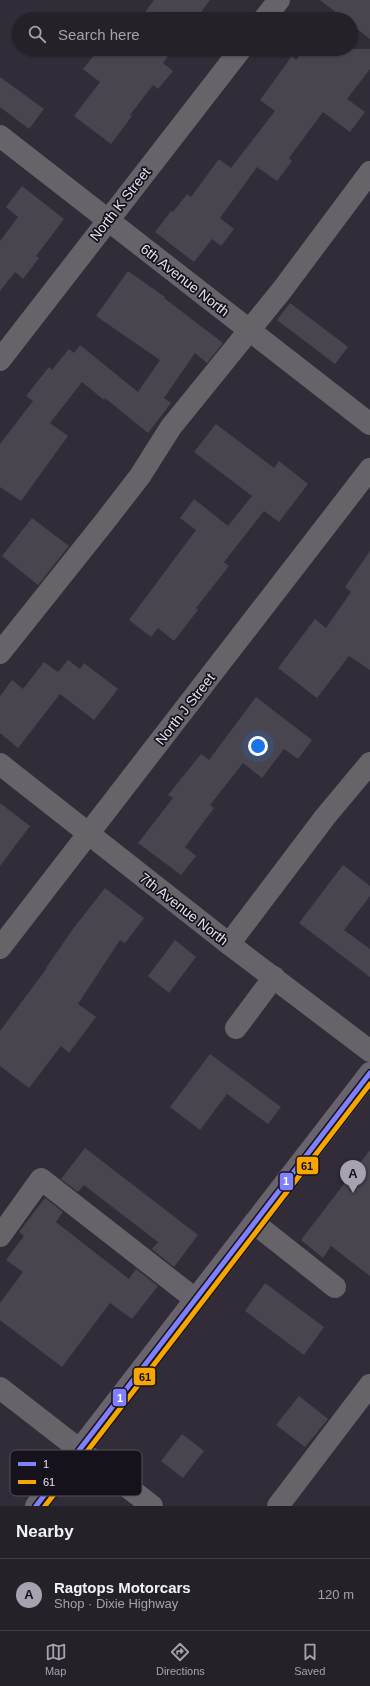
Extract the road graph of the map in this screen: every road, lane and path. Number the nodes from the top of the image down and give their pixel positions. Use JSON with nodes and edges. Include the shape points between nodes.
{"nodes":[{"id":1,"x":279,"y":0,"type":"edge"},
{"id":2,"x":270,"y":12,"type":"edge"},
{"id":3,"x":236,"y":56,"type":"edge"},
{"id":4,"x":0,"y":136,"type":"edge"},
{"id":5,"x":370,"y":172,"type":"edge"},
{"id":6,"x":108,"y":220,"type":"junction"},
{"id":7,"x":250,"y":330,"type":"junction"},
{"id":8,"x":0,"y":360,"type":"edge"},
{"id":9,"x":370,"y":424,"type":"edge"},
{"id":10,"x":370,"y":469,"type":"edge"},
{"id":11,"x":0,"y":654,"type":"edge"},
{"id":12,"x":370,"y":762,"type":"edge"},
{"id":13,"x":0,"y":764,"type":"edge"},
{"id":14,"x":88,"y":834,"type":"junction"},
{"id":15,"x":229,"y":944,"type":"junction"},
{"id":16,"x":0,"y":948,"type":"edge"},
{"id":17,"x":274,"y":977,"type":"junction"},
{"id":18,"x":236,"y":1028,"type":"dead end"},
{"id":19,"x":370,"y":1051,"type":"edge"},
{"id":20,"x":370,"y":1073,"type":"edge"},
{"id":21,"x":254,"y":1223,"type":"junction"},
{"id":22,"x":0,"y":1236,"type":"edge"},
{"id":23,"x":335,"y":1287,"type":"dead end"},
{"id":24,"x":195,"y":1299,"type":"junction"},
{"id":25,"x":370,"y":1385,"type":"edge"},
{"id":26,"x":0,"y":1388,"type":"edge"},
{"id":27,"x":80,"y":1450,"type":"joint"},
{"id":28,"x":44,"y":1496,"type":"edge"},
{"id":29,"x":139,"y":1496,"type":"edge"},
{"id":30,"x":36,"y":1506,"type":"edge"},
{"id":31,"x":152,"y":1506,"type":"edge"},
{"id":32,"x":278,"y":1506,"type":"edge"}],
"edges":[{"from":1,"to":2,"type":"street"},
{"from":3,"to":6,"type":"street","name":"North K Street"},
{"from":4,"to":6,"type":"street","name":"6th Avenue North"},
{"from":5,"to":7,"type":"street"},
{"from":6,"to":7,"type":"street","name":"6th Avenue North"},
{"from":6,"to":8,"type":"street","name":"North K Street"},
{"from":7,"to":9,"type":"street","name":"6th Avenue North"},
{"from":7,"to":11,"type":"street","via":[[172,427],[140,476]]},
{"from":10,"to":14,"type":"street","name":"North J Street"},
{"from":12,"to":15,"type":"street"},
{"from":13,"to":14,"type":"street","name":"7th Avenue North"},
{"from":14,"to":15,"type":"street","name":"7th Avenue North"},
{"from":14,"to":16,"type":"street","name":"North J Street"},
{"from":15,"to":17,"type":"street","name":"7th Avenue North"},
{"from":17,"to":18,"type":"street"},
{"from":17,"to":19,"type":"street","name":"7th Avenue North"},
{"from":20,"to":21,"type":"main road"},
{"from":21,"to":23,"type":"street"},
{"from":21,"to":24,"type":"main road"},
{"from":22,"to":24,"type":"street","via":[[41,1179]]},
{"from":24,"to":27,"type":"main road"},
{"from":25,"to":32,"type":"street"},
{"from":26,"to":27,"type":"street"},
{"from":28,"to":30,"type":"main road"},
{"from":29,"to":31,"type":"street"}]}
